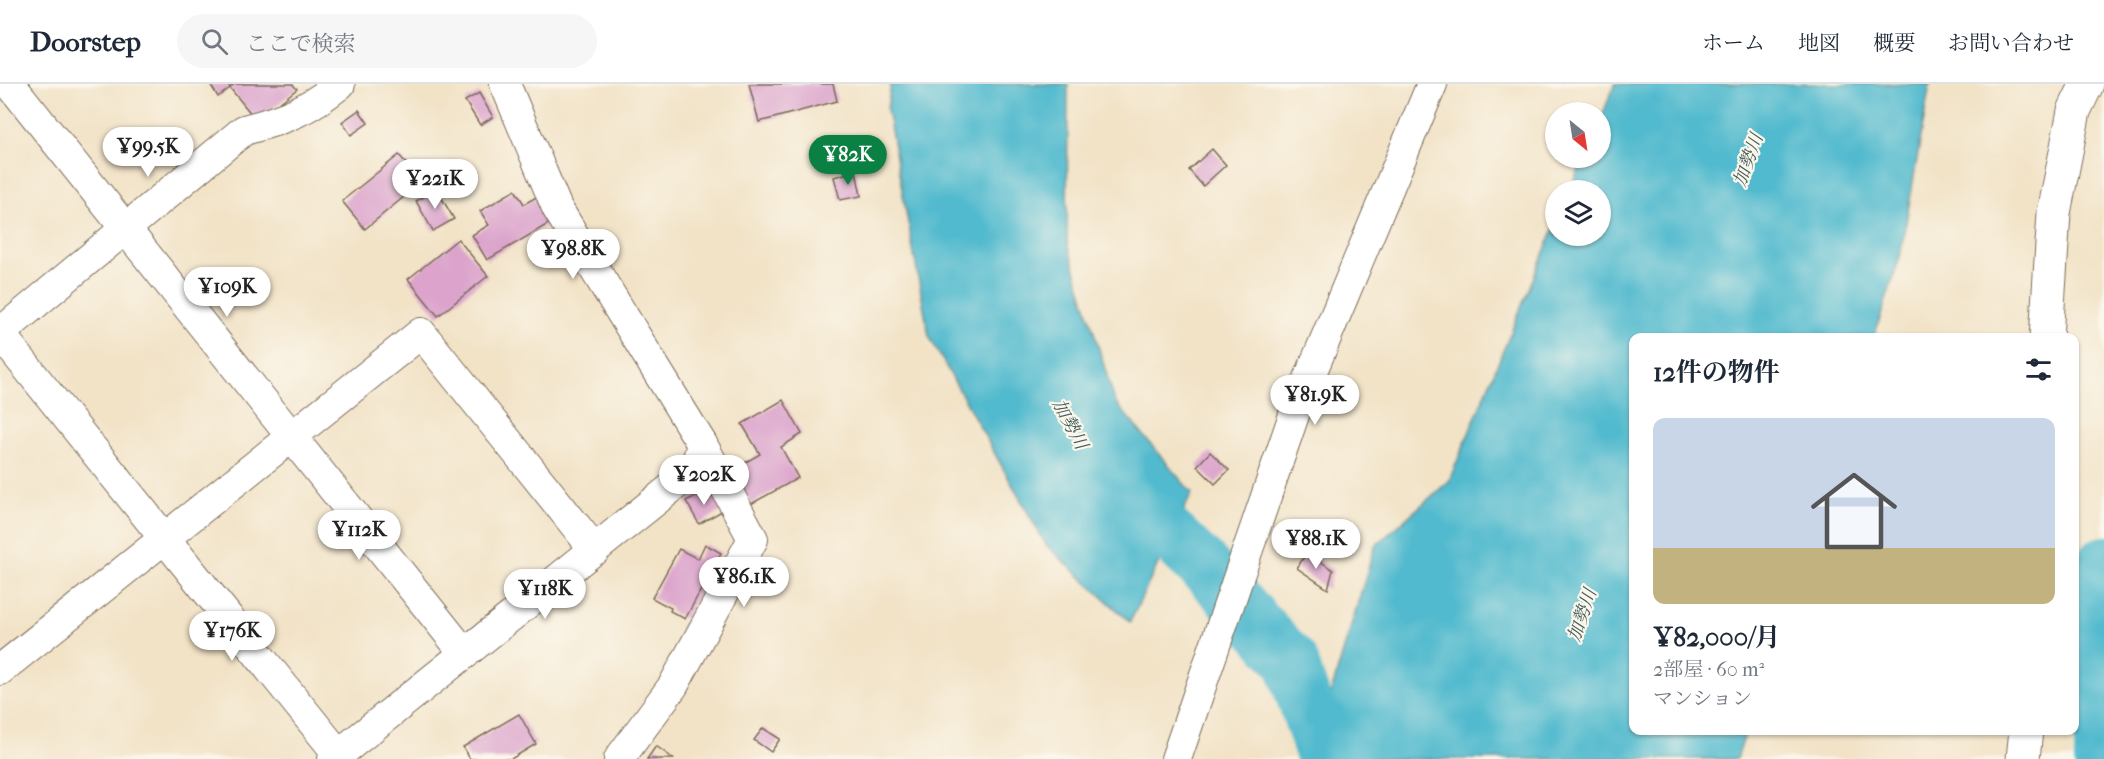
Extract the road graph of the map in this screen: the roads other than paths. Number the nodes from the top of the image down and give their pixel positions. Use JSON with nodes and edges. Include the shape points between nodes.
{"nodes":[{"id":1,"x":9,"y":84,"type":"edge"},
{"id":2,"x":340,"y":84,"type":"edge"},
{"id":3,"x":505,"y":84,"type":"edge"},
{"id":4,"x":1432,"y":84,"type":"edge"},
{"id":5,"x":2087,"y":84,"type":"edge"},
{"id":6,"x":126,"y":228,"type":"junction"},
{"id":7,"x":0,"y":333,"type":"edge"},
{"id":8,"x":2046,"y":333,"type":"edge"},
{"id":9,"x":291,"y":437,"type":"junction"},
{"id":10,"x":702,"y":444,"type":"junction"},
{"id":11,"x":164,"y":539,"type":"junction"},
{"id":12,"x":595,"y":550,"type":"junction"},
{"id":13,"x":465,"y":654,"type":"junction"},
{"id":14,"x":0,"y":670,"type":"edge"},
{"id":15,"x":2025,"y":735,"type":"edge"},
{"id":16,"x":336,"y":757,"type":"edge"},
{"id":17,"x":619,"y":759,"type":"edge"},
{"id":18,"x":1176,"y":759,"type":"edge"},
{"id":19,"x":2023,"y":759,"type":"edge"}],
"edges":[{"from":1,"to":6,"type":"street"},
{"from":2,"to":6,"type":"street","via":[[320,101],[283,120],[244,130]]},
{"from":3,"to":10,"type":"street","via":[[557,208]]},
{"from":4,"to":18,"type":"street","via":[[1295,412]]},
{"from":5,"to":8,"type":"street","via":[[2074,111],[2054,213]]},
{"from":6,"to":7,"type":"street"},
{"from":6,"to":9,"type":"street"},
{"from":7,"to":11,"type":"street"},
{"from":9,"to":11,"type":"street"},
{"from":9,"to":12,"type":"street","via":[[421,333]]},
{"from":9,"to":13,"type":"street"},
{"from":10,"to":12,"type":"street","via":[[695,469]]},
{"from":10,"to":17,"type":"street","via":[[753,539],[673,686]]},
{"from":11,"to":14,"type":"street"},
{"from":11,"to":16,"type":"street"},
{"from":12,"to":13,"type":"street"},
{"from":13,"to":16,"type":"street"},
{"from":15,"to":19,"type":"street"}]}
